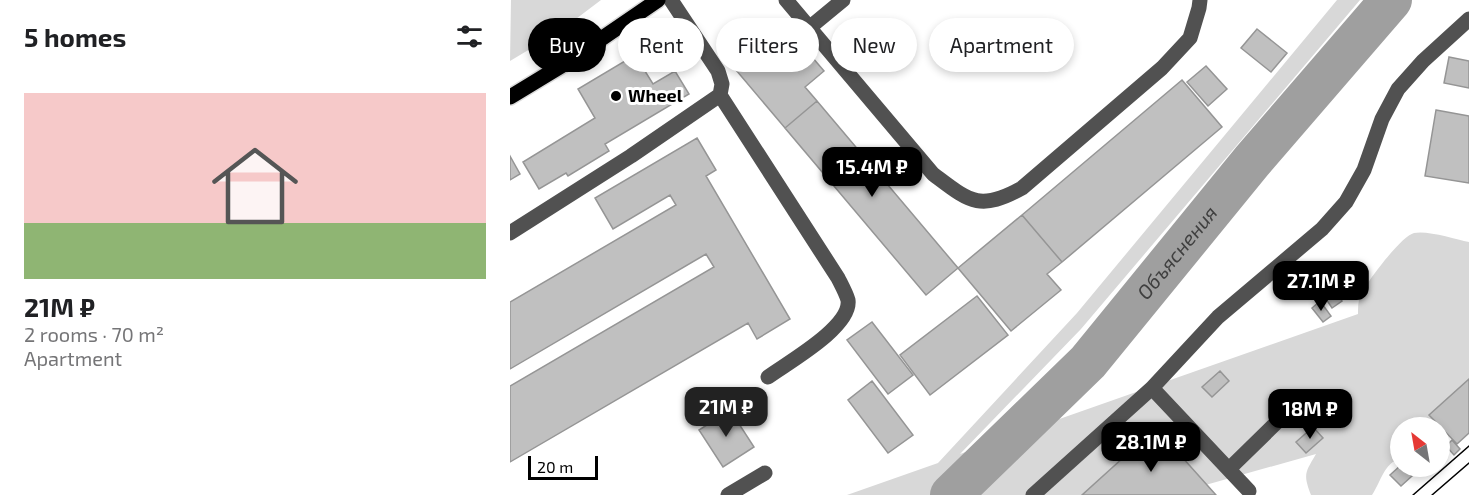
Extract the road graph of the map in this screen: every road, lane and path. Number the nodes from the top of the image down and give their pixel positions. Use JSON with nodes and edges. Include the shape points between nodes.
{"nodes":[{"id":1,"x":658,"y":0,"type":"edge"},
{"id":2,"x":671,"y":0,"type":"edge"},
{"id":3,"x":786,"y":0,"type":"edge"},
{"id":4,"x":843,"y":0,"type":"edge"},
{"id":5,"x":1200,"y":0,"type":"edge"},
{"id":6,"x":801,"y":18,"type":"edge"},
{"id":7,"x":1469,"y":19,"type":"edge"},
{"id":8,"x":819,"y":20,"type":"edge"},
{"id":9,"x":819,"y":40,"type":"edge"},
{"id":10,"x":720,"y":95,"type":"junction"},
{"id":11,"x":510,"y":97,"type":"edge"},
{"id":12,"x":510,"y":233,"type":"edge"},
{"id":13,"x":768,"y":377,"type":"dead end"},
{"id":14,"x":1152,"y":388,"type":"junction"},
{"id":15,"x":1276,"y":423,"type":"dead end"},
{"id":16,"x":1229,"y":469,"type":"junction"},
{"id":17,"x":765,"y":473,"type":"dead end"},
{"id":18,"x":1249,"y":491,"type":"dead end"},
{"id":19,"x":728,"y":495,"type":"edge"},
{"id":20,"x":1033,"y":495,"type":"edge"}],
"edges":[{"from":1,"to":11,"type":"main road"},
{"from":2,"to":10,"type":"lane","via":[[718,71]]},
{"from":3,"to":6,"type":"lane"},
{"from":4,"to":8,"type":"lane"},
{"from":5,"to":9,"type":"lane","via":[[1190,38],[1162,68],[1022,188],[1002,200],[980,202],[962,195],[933,174]]},
{"from":7,"to":14,"type":"lane","via":[[1398,89],[1346,202],[1322,229],[1218,317]]},
{"from":10,"to":12,"type":"lane"},
{"from":10,"to":13,"type":"lane","via":[[838,278],[848,300],[846,313],[833,330]]},
{"from":14,"to":16,"type":"lane"},
{"from":14,"to":20,"type":"lane"},
{"from":15,"to":16,"type":"lane"},
{"from":16,"to":18,"type":"lane"},
{"from":17,"to":19,"type":"lane"}]}
